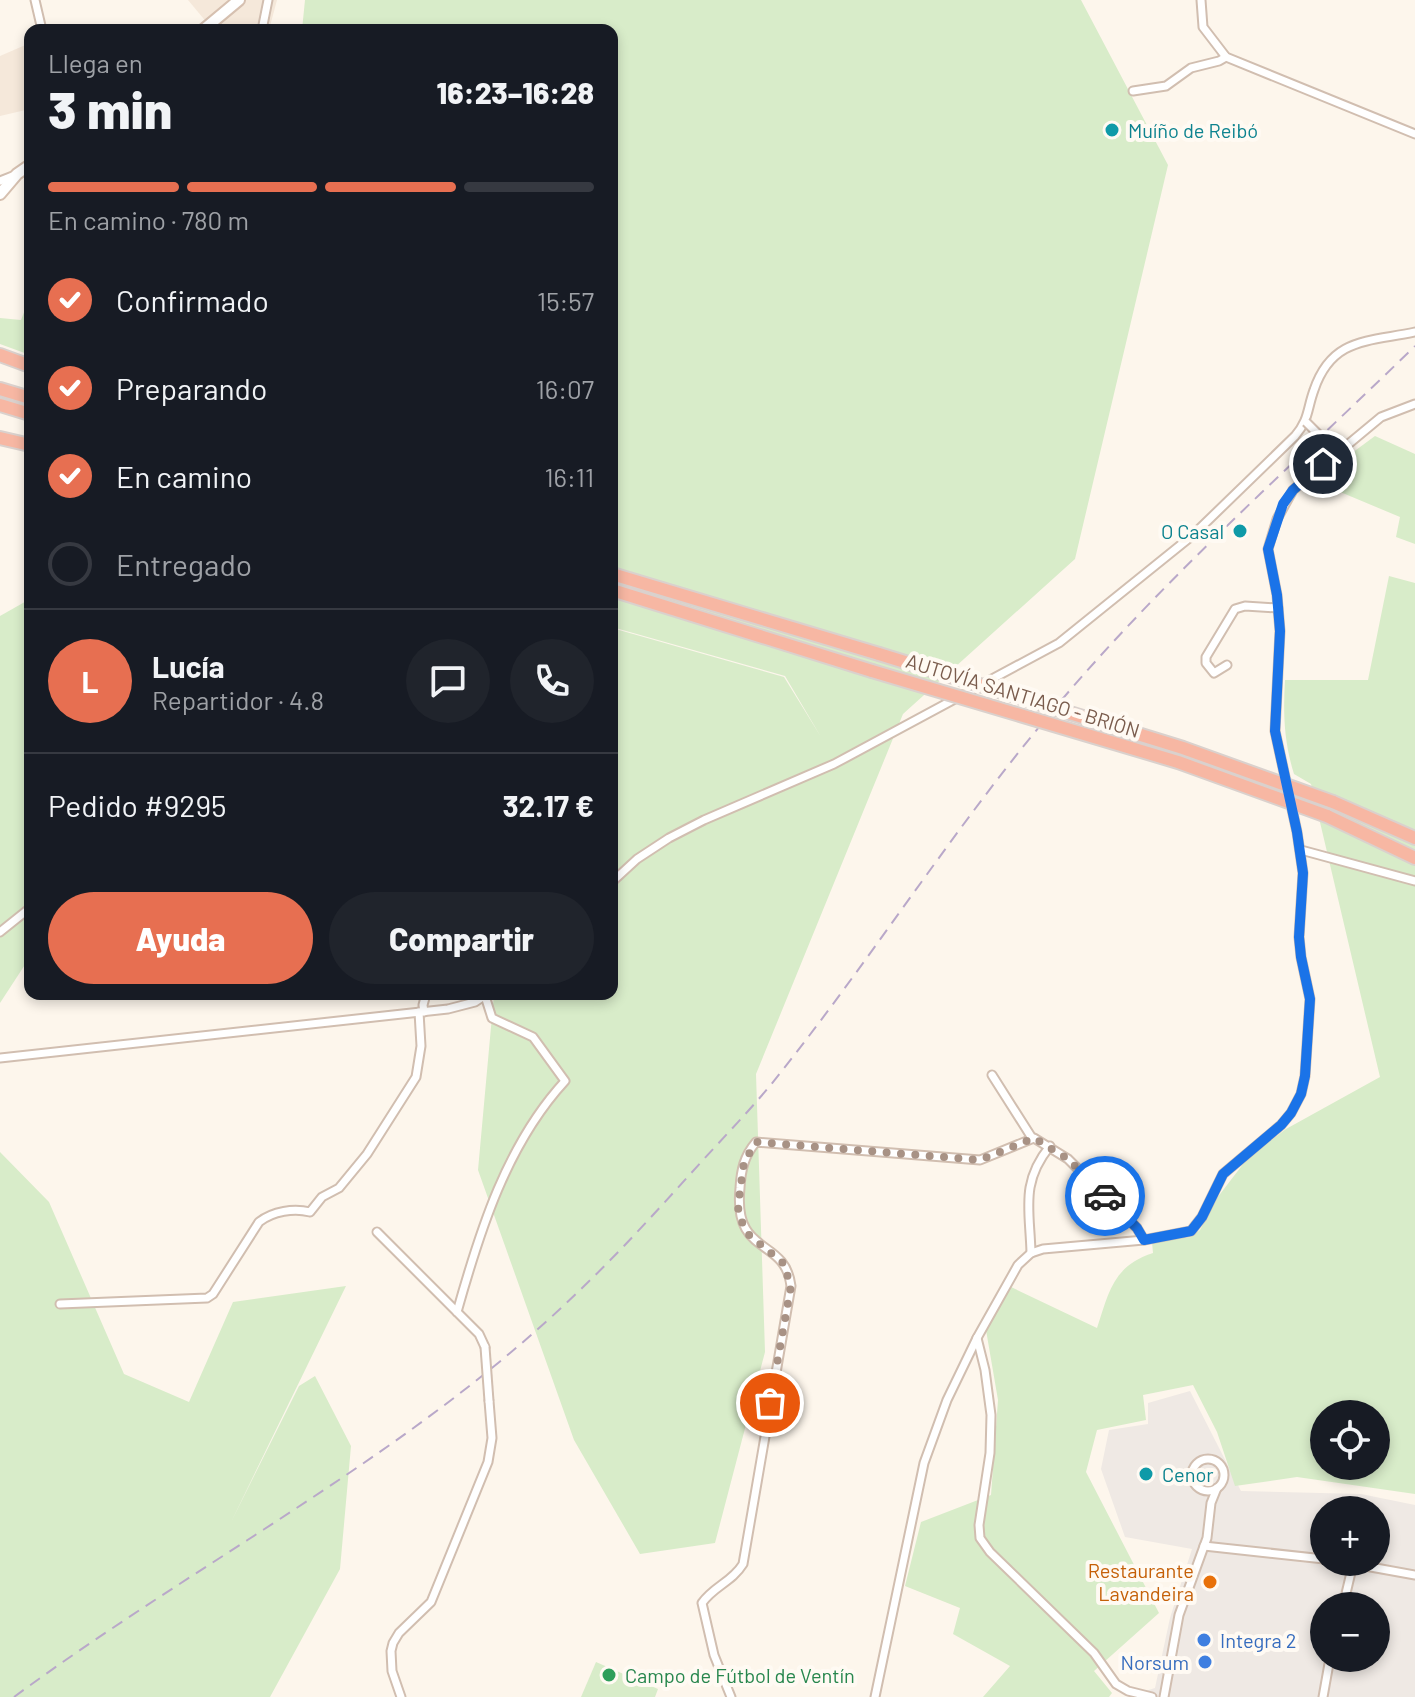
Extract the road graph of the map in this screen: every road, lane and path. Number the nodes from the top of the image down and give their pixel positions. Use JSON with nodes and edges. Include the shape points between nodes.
{"nodes":[{"id":1,"x":35,"y":0,"type":"edge"},
{"id":2,"x":239,"y":0,"type":"edge"},
{"id":3,"x":268,"y":0,"type":"edge"},
{"id":4,"x":1201,"y":0,"type":"edge"},
{"id":5,"x":41,"y":24,"type":"edge"},
{"id":6,"x":210,"y":24,"type":"edge"},
{"id":7,"x":263,"y":24,"type":"edge"},
{"id":8,"x":1226,"y":57,"type":"junction"},
{"id":9,"x":1133,"y":91,"type":"dead end"},
{"id":10,"x":1415,"y":134,"type":"edge"},
{"id":11,"x":24,"y":169,"type":"edge"},
{"id":12,"x":17,"y":174,"type":"junction"},
{"id":13,"x":0,"y":181,"type":"edge"},
{"id":14,"x":0,"y":194,"type":"edge"},
{"id":15,"x":1415,"y":332,"type":"edge"},
{"id":16,"x":0,"y":355,"type":"edge"},
{"id":17,"x":24,"y":364,"type":"edge"},
{"id":18,"x":0,"y":389,"type":"edge"},
{"id":19,"x":24,"y":396,"type":"edge"},
{"id":20,"x":1415,"y":404,"type":"edge"},
{"id":21,"x":0,"y":405,"type":"edge"},
{"id":22,"x":24,"y":412,"type":"edge"},
{"id":23,"x":1306,"y":422,"type":"junction"},
{"id":24,"x":0,"y":438,"type":"edge"},
{"id":25,"x":24,"y":444,"type":"edge"},
{"id":26,"x":1335,"y":451,"type":"junction"},
{"id":27,"x":618,"y":576,"type":"edge"},
{"id":28,"x":618,"y":592,"type":"edge"},
{"id":29,"x":1278,"y":608,"type":"junction"},
{"id":30,"x":1227,"y":665,"type":"dead end"},
{"id":31,"x":1415,"y":838,"type":"edge"},
{"id":32,"x":1301,"y":850,"type":"junction"},
{"id":33,"x":1415,"y":858,"type":"edge"},
{"id":34,"x":618,"y":876,"type":"edge"},
{"id":35,"x":1415,"y":881,"type":"edge"},
{"id":36,"x":24,"y":913,"type":"edge"},
{"id":37,"x":0,"y":932,"type":"edge"},
{"id":38,"x":424,"y":1000,"type":"edge"},
{"id":39,"x":476,"y":1000,"type":"edge"},
{"id":40,"x":487,"y":1000,"type":"edge"},
{"id":41,"x":421,"y":1012,"type":"junction"},
{"id":42,"x":0,"y":1058,"type":"edge"},
{"id":43,"x":992,"y":1075,"type":"dead end"},
{"id":44,"x":1032,"y":1138,"type":"junction"},
{"id":45,"x":1050,"y":1146,"type":"junction"},
{"id":46,"x":377,"y":1232,"type":"dead end"},
{"id":47,"x":1144,"y":1240,"type":"junction"},
{"id":48,"x":1031,"y":1253,"type":"junction"},
{"id":49,"x":60,"y":1304,"type":"dead end"},
{"id":50,"x":457,"y":1312,"type":"junction"},
{"id":51,"x":977,"y":1338,"type":"junction"},
{"id":52,"x":1217,"y":1488,"type":"junction"},
{"id":53,"x":1204,"y":1491,"type":"junction"},
{"id":54,"x":1211,"y":1503,"type":"junction"},
{"id":55,"x":1204,"y":1546,"type":"junction"},
{"id":56,"x":1310,"y":1557,"type":"edge"},
{"id":57,"x":1390,"y":1571,"type":"edge"},
{"id":58,"x":1415,"y":1575,"type":"edge"},
{"id":59,"x":1327,"y":1672,"type":"edge"},
{"id":60,"x":1121,"y":1688,"type":"junction"},
{"id":61,"x":401,"y":1697,"type":"edge"},
{"id":62,"x":731,"y":1697,"type":"edge"},
{"id":63,"x":875,"y":1697,"type":"edge"},
{"id":64,"x":1118,"y":1697,"type":"edge"},
{"id":65,"x":1152,"y":1697,"type":"edge"},
{"id":66,"x":1164,"y":1697,"type":"edge"},
{"id":67,"x":1323,"y":1697,"type":"edge"}],
"edges":[{"from":1,"to":5,"type":"street"},
{"from":2,"to":6,"type":"street"},
{"from":3,"to":7,"type":"street"},
{"from":4,"to":8,"type":"street","via":[[1203,27]]},
{"from":8,"to":9,"type":"street","via":[[1191,68],[1166,86]]},
{"from":8,"to":10,"type":"street"},
{"from":11,"to":12,"type":"street"},
{"from":12,"to":13,"type":"street"},
{"from":12,"to":14,"type":"street"},
{"from":15,"to":23,"type":"street","via":[[1361,340],[1338,351],[1318,380]]},
{"from":16,"to":17,"type":"highway"},
{"from":18,"to":19,"type":"highway"},
{"from":20,"to":26,"type":"street","via":[[1381,417]]},
{"from":21,"to":22,"type":"highway"},
{"from":23,"to":26,"type":"street","bridge":true},
{"from":23,"to":34,"type":"street","via":[[1193,535],[1059,643],[834,764],[669,838]]},
{"from":24,"to":25,"type":"highway"},
{"from":26,"to":29,"type":"street","via":[[1293,490],[1277,519],[1268,549]]},
{"from":27,"to":31,"type":"highway","name":"AUTOVÍA SANTIAGO - BRIÓN","bridge":true,"via":[[1183,748]]},
{"from":28,"to":33,"type":"highway","name":"AUTOVÍA SANTIAGO - BRIÓN","bridge":true,"via":[[1148,753],[1327,816]]},
{"from":29,"to":30,"type":"street","via":[[1240,607],[1230,613],[1206,657],[1214,673]]},
{"from":29,"to":32,"type":"street","via":[[1275,731]]},
{"from":32,"to":35,"type":"street"},
{"from":32,"to":47,"type":"street","via":[[1299,937],[1310,999],[1301,1094],[1281,1125],[1223,1174],[1197,1225],[1184,1234]]},
{"from":36,"to":37,"type":"street"},
{"from":38,"to":41,"type":"street"},
{"from":39,"to":41,"type":"street"},
{"from":40,"to":50,"type":"street","via":[[492,1018],[533,1037],[565,1081],[542,1106],[508,1165]]},
{"from":41,"to":42,"type":"street"},
{"from":41,"to":49,"type":"street","via":[[416,1077],[367,1154],[310,1212],[269,1214],[259,1222],[213,1294]]},
{"from":43,"to":44,"type":"street"},
{"from":44,"to":45,"type":"street"},
{"from":44,"to":62,"type":"street","via":[[980,1160],[756,1142],[744,1162],[739,1216],[748,1234],[783,1263],[791,1286],[743,1564],[702,1603]]},
{"from":45,"to":47,"type":"street","via":[[1119,1209]]},
{"from":45,"to":48,"type":"street","via":[[1029,1183]]},
{"from":46,"to":50,"type":"street"},
{"from":47,"to":48,"type":"street"},
{"from":48,"to":51,"type":"street","via":[[1018,1265]]},
{"from":50,"to":61,"type":"street","bridge":true,"via":[[485,1347],[492,1438],[488,1462],[431,1602],[399,1633],[391,1651]]},
{"from":51,"to":60,"type":"street","via":[[991,1415],[980,1538],[1094,1653]]},
{"from":51,"to":63,"type":"street","via":[[924,1463]]},
{"from":52,"to":53,"type":"street"},
{"from":52,"to":53,"type":"street","via":[[1223,1469],[1204,1459],[1191,1475]]},
{"from":52,"to":54,"type":"street"},
{"from":53,"to":54,"type":"street"},
{"from":54,"to":55,"type":"street"},
{"from":55,"to":56,"type":"street"},
{"from":55,"to":66,"type":"street","via":[[1179,1615]]},
{"from":57,"to":58,"type":"street"},
{"from":59,"to":67,"type":"street"},
{"from":60,"to":64,"type":"street"},
{"from":60,"to":65,"type":"street"}]}
